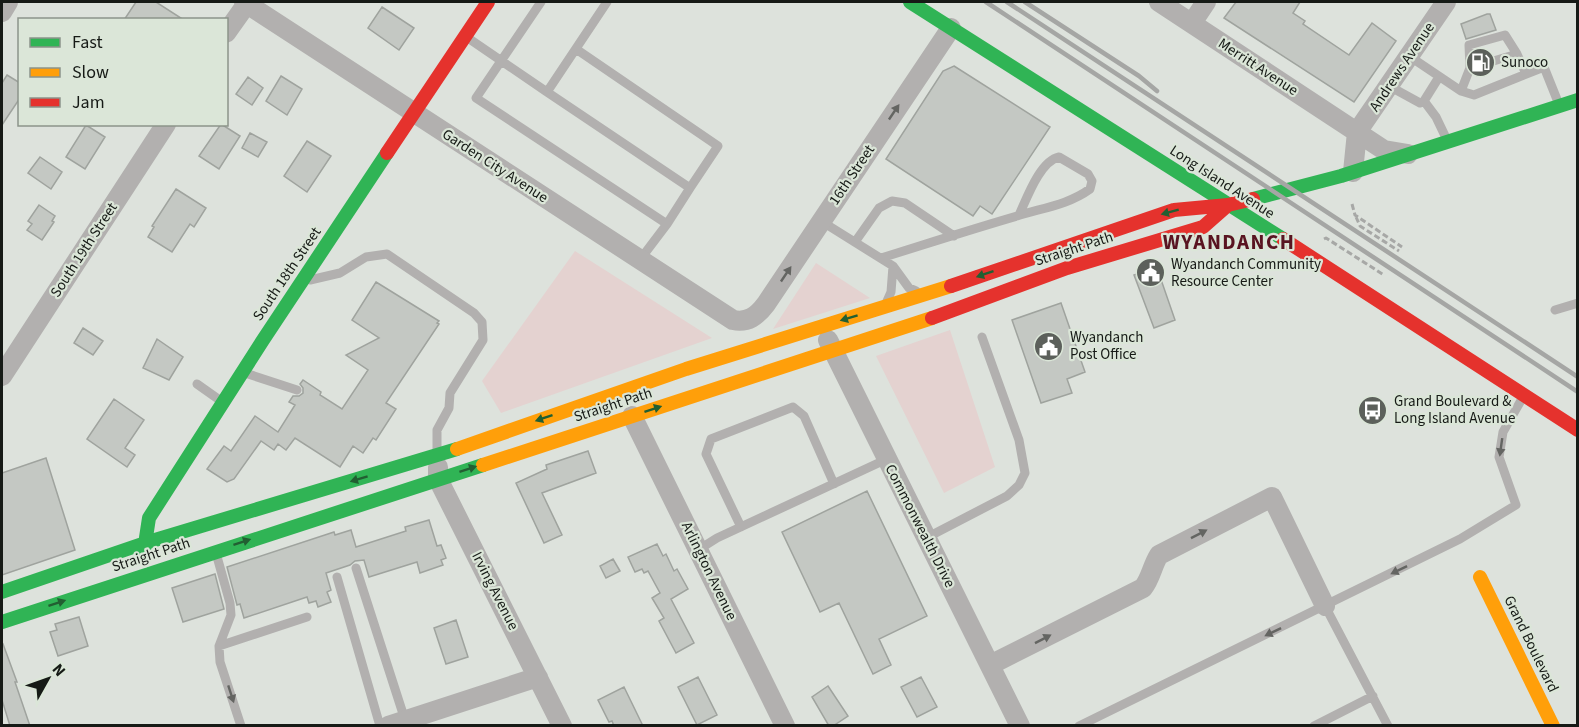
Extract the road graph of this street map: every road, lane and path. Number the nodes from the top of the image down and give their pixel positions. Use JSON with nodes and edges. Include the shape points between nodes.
{"nodes":[{"id":1,"x":8,"y":2,"type":"edge"},
{"id":2,"x":246,"y":2,"type":"edge"},
{"id":3,"x":488,"y":2,"type":"edge"},
{"id":4,"x":541,"y":2,"type":"edge"},
{"id":5,"x":607,"y":2,"type":"edge"},
{"id":6,"x":910,"y":2,"type":"edge"},
{"id":7,"x":1159,"y":2,"type":"edge"},
{"id":8,"x":1206,"y":2,"type":"edge"},
{"id":9,"x":1446,"y":2,"type":"edge"},
{"id":10,"x":2,"y":12,"type":"edge"},
{"id":11,"x":1192,"y":23,"type":"junction"},
{"id":12,"x":951,"y":28,"type":"junction"},
{"id":13,"x":228,"y":30,"type":"edge"},
{"id":14,"x":465,"y":36,"type":"junction"},
{"id":15,"x":576,"y":49,"type":"junction"},
{"id":16,"x":1517,"y":54,"type":"junction"},
{"id":17,"x":1409,"y":57,"type":"junction"},
{"id":18,"x":501,"y":61,"type":"junction"},
{"id":19,"x":1470,"y":68,"type":"junction"},
{"id":20,"x":1526,"y":74,"type":"junction"},
{"id":21,"x":1439,"y":77,"type":"junction"},
{"id":22,"x":1389,"y":86,"type":"junction"},
{"id":23,"x":1461,"y":91,"type":"junction"},
{"id":24,"x":547,"y":92,"type":"junction"},
{"id":25,"x":1578,"y":100,"type":"edge"},
{"id":26,"x":1424,"y":101,"type":"junction"},
{"id":27,"x":1560,"y":105,"type":"junction"},
{"id":28,"x":414,"y":113,"type":"junction"},
{"id":29,"x":165,"y":126,"type":"edge"},
{"id":30,"x":1358,"y":132,"type":"junction"},
{"id":31,"x":1447,"y":141,"type":"junction"},
{"id":32,"x":1408,"y":154,"type":"junction"},
{"id":33,"x":1353,"y":172,"type":"junction"},
{"id":34,"x":690,"y":188,"type":"junction"},
{"id":35,"x":1352,"y":204,"type":"dead end"},
{"id":36,"x":1228,"y":205,"type":"junction"},
{"id":37,"x":1019,"y":215,"type":"junction"},
{"id":38,"x":1355,"y":215,"type":"junction"},
{"id":39,"x":821,"y":221,"type":"junction"},
{"id":40,"x":667,"y":224,"type":"junction"},
{"id":41,"x":954,"y":236,"type":"junction"},
{"id":42,"x":855,"y":242,"type":"junction"},
{"id":43,"x":1322,"y":242,"type":"dead end"},
{"id":44,"x":1402,"y":247,"type":"dead end"},
{"id":45,"x":1399,"y":251,"type":"dead end"},
{"id":46,"x":881,"y":258,"type":"junction"},
{"id":47,"x":639,"y":261,"type":"junction"},
{"id":48,"x":893,"y":266,"type":"junction"},
{"id":49,"x":1384,"y":275,"type":"dead end"},
{"id":50,"x":302,"y":282,"type":"junction"},
{"id":51,"x":925,"y":295,"type":"junction"},
{"id":52,"x":1578,"y":303,"type":"edge"},
{"id":53,"x":884,"y":308,"type":"junction"},
{"id":54,"x":1555,"y":310,"type":"dead end"},
{"id":55,"x":750,"y":319,"type":"joint"},
{"id":56,"x":821,"y":327,"type":"junction"},
{"id":57,"x":982,"y":338,"type":"dead end"},
{"id":58,"x":832,"y":350,"type":"junction"},
{"id":59,"x":242,"y":372,"type":"junction"},
{"id":60,"x":2,"y":376,"type":"edge"},
{"id":61,"x":197,"y":384,"type":"dead end"},
{"id":62,"x":297,"y":390,"type":"dead end"},
{"id":63,"x":1524,"y":395,"type":"junction"},
{"id":64,"x":223,"y":402,"type":"junction"},
{"id":65,"x":632,"y":416,"type":"junction"},
{"id":66,"x":1578,"y":430,"type":"edge"},
{"id":67,"x":438,"y":455,"type":"junction"},
{"id":68,"x":887,"y":459,"type":"junction"},
{"id":69,"x":438,"y":479,"type":"junction"},
{"id":70,"x":834,"y":484,"type":"junction"},
{"id":71,"x":741,"y":527,"type":"junction"},
{"id":72,"x":926,"y":538,"type":"junction"},
{"id":73,"x":145,"y":543,"type":"junction"},
{"id":74,"x":698,"y":549,"type":"junction"},
{"id":75,"x":215,"y":551,"type":"junction"},
{"id":76,"x":356,"y":568,"type":"dead end"},
{"id":77,"x":140,"y":576,"type":"junction"},
{"id":78,"x":337,"y":577,"type":"dead end"},
{"id":79,"x":1480,"y":578,"type":"dead end"},
{"id":80,"x":2,"y":592,"type":"edge"},
{"id":81,"x":1325,"y":606,"type":"junction"},
{"id":82,"x":307,"y":617,"type":"dead end"},
{"id":83,"x":2,"y":622,"type":"edge"},
{"id":84,"x":219,"y":646,"type":"junction"},
{"id":85,"x":990,"y":665,"type":"junction"},
{"id":86,"x":538,"y":677,"type":"junction"},
{"id":87,"x":1373,"y":696,"type":"junction"},
{"id":88,"x":397,"y":723,"type":"edge"},
{"id":89,"x":241,"y":726,"type":"edge"},
{"id":90,"x":380,"y":726,"type":"edge"},
{"id":91,"x":562,"y":726,"type":"edge"},
{"id":92,"x":785,"y":726,"type":"edge"},
{"id":93,"x":1020,"y":726,"type":"edge"},
{"id":94,"x":1079,"y":726,"type":"edge"},
{"id":95,"x":1314,"y":726,"type":"edge"},
{"id":96,"x":1388,"y":726,"type":"edge"},
{"id":97,"x":1553,"y":726,"type":"edge"}],
"edges":[{"from":1,"to":10,"type":"street"},
{"from":2,"to":13,"type":"street"},
{"from":2,"to":28,"type":"street","name":"Garden City Avenue"},
{"from":3,"to":14,"type":"main road","name":"South 18th Street"},
{"from":4,"to":18,"type":"lane"},
{"from":5,"to":15,"type":"lane"},
{"from":6,"to":12,"type":"main road","name":"Long Island Avenue"},
{"from":7,"to":11,"type":"street","name":"Merritt Avenue"},
{"from":8,"to":11,"type":"street"},
{"from":9,"to":17,"type":"street","name":"Andrews Avenue"},
{"from":11,"to":30,"type":"street","name":"Merritt Avenue"},
{"from":12,"to":36,"type":"main road","name":"Long Island Avenue"},
{"from":39,"to":12,"type":"street","name":"16th Street","one_way":true},
{"from":14,"to":18,"type":"lane"},
{"from":14,"to":28,"type":"main road","name":"South 18th Street"},
{"from":15,"to":24,"type":"lane"},
{"from":15,"to":34,"type":"lane","via":[[718,146]]},
{"from":16,"to":19,"type":"lane"},
{"from":16,"to":19,"type":"lane","via":[[1505,35],[1469,45]]},
{"from":16,"to":20,"type":"lane"},
{"from":17,"to":21,"type":"lane"},
{"from":17,"to":22,"type":"street","name":"Andrews Avenue"},
{"from":18,"to":24,"type":"lane"},
{"from":18,"to":40,"type":"lane","via":[[476,98]]},
{"from":19,"to":23,"type":"lane"},
{"from":20,"to":23,"type":"lane","via":[[1474,95]]},
{"from":20,"to":27,"type":"lane","via":[[1544,67]]},
{"from":21,"to":23,"type":"lane"},
{"from":21,"to":26,"type":"lane"},
{"from":22,"to":26,"type":"lane","via":[[1420,103]]},
{"from":22,"to":30,"type":"street","name":"Andrews Avenue"},
{"from":24,"to":34,"type":"lane"},
{"from":25,"to":27,"type":"main road","name":"Straight Path"},
{"from":26,"to":31,"type":"lane"},
{"from":27,"to":31,"type":"main road","name":"Straight Path"},
{"from":28,"to":47,"type":"street","name":"Garden City Avenue"},
{"from":28,"to":50,"type":"main road","name":"South 18th Street"},
{"from":29,"to":60,"type":"street","name":"South 19th Street"},
{"from":30,"to":32,"type":"street","name":"Merritt Avenue","via":[[1384,150]]},
{"from":30,"to":33,"type":"street"},
{"from":31,"to":32,"type":"main road","name":"Straight Path"},
{"from":32,"to":33,"type":"main road","name":"Straight Path"},
{"from":33,"to":36,"type":"main road","name":"Straight Path"},
{"from":34,"to":40,"type":"lane"},
{"from":35,"to":38,"type":"path"},
{"from":36,"to":51,"type":"main road","name":"Straight Path","one_way":true,"via":[[1174,210]]},
{"from":36,"to":58,"type":"main road","name":"Straight Path","via":[[1203,227],[1067,268]]},
{"from":36,"to":63,"type":"main road","name":"Long Island Avenue"},
{"from":37,"to":37,"type":"lane","via":[[1079,197],[1090,189],[1092,181],[1088,174],[1059,157],[1052,158]]},
{"from":37,"to":41,"type":"lane"},
{"from":38,"to":44,"type":"path"},
{"from":38,"to":45,"type":"path","via":[[1360,226]]},
{"from":39,"to":42,"type":"lane"},
{"from":55,"to":39,"type":"street","name":"16th Street","one_way":true,"via":[[766,304]]},
{"from":40,"to":47,"type":"lane"},
{"from":41,"to":42,"type":"lane","via":[[905,203],[892,201],[879,208]]},
{"from":41,"to":46,"type":"lane"},
{"from":42,"to":46,"type":"lane"},
{"from":43,"to":49,"type":"path","via":[[1326,238]]},
{"from":46,"to":48,"type":"lane"},
{"from":47,"to":55,"type":"street","name":"Garden City Avenue","via":[[733,321]]},
{"from":48,"to":51,"type":"lane","via":[[909,288]]},
{"from":48,"to":53,"type":"lane","via":[[891,292]]},
{"from":50,"to":59,"type":"main road","name":"South 18th Street"},
{"from":50,"to":67,"type":"lane","via":[[340,273],[366,257],[387,254],[482,322],[483,340],[450,393],[449,408],[437,430]]},
{"from":51,"to":53,"type":"main road","name":"Straight Path"},
{"from":52,"to":54,"type":"lane"},
{"from":53,"to":56,"type":"main road","name":"Straight Path","one_way":true},
{"from":56,"to":58,"type":"street","name":"Commonwealth Drive"},
{"from":56,"to":67,"type":"main road","name":"Straight Path","one_way":true},
{"from":57,"to":72,"type":"lane","via":[[1019,440],[1025,472],[1007,496]]},
{"from":65,"to":58,"type":"main road","name":"Straight Path","one_way":true},
{"from":58,"to":68,"type":"street","name":"Commonwealth Drive"},
{"from":59,"to":62,"type":"lane"},
{"from":59,"to":64,"type":"main road","name":"South 18th Street"},
{"from":61,"to":64,"type":"lane"},
{"from":63,"to":66,"type":"main road","name":"Long Island Avenue"},
{"from":63,"to":81,"type":"lane","one_way":true,"via":[[1503,432],[1499,457],[1516,505],[1460,539]]},
{"from":64,"to":73,"type":"main road","name":"South 18th Street","via":[[149,518]]},
{"from":69,"to":65,"type":"main road","name":"Straight Path","one_way":true},
{"from":65,"to":74,"type":"street","name":"Arlington Avenue"},
{"from":67,"to":69,"type":"street","name":"Irving Avenue"},
{"from":67,"to":73,"type":"main road","name":"Straight Path","one_way":true},
{"from":68,"to":70,"type":"lane"},
{"from":68,"to":72,"type":"street","name":"Commonwealth Drive"},
{"from":75,"to":69,"type":"main road","name":"Straight Path","one_way":true},
{"from":69,"to":86,"type":"street","name":"Irving Avenue"},
{"from":70,"to":71,"type":"lane"},
{"from":70,"to":71,"type":"lane","via":[[804,416],[792,407],[711,439],[706,454]]},
{"from":71,"to":74,"type":"lane"},
{"from":72,"to":85,"type":"street","name":"Commonwealth Drive"},
{"from":73,"to":77,"type":"main road","name":"South 18th Street"},
{"from":73,"to":80,"type":"main road","name":"Straight Path"},
{"from":74,"to":92,"type":"street","name":"Arlington Avenue"},
{"from":75,"to":77,"type":"main road","name":"Straight Path"},
{"from":75,"to":84,"type":"lane","via":[[231,615]]},
{"from":76,"to":88,"type":"lane"},
{"from":83,"to":77,"type":"main road","name":"Straight Path","one_way":true},
{"from":78,"to":90,"type":"lane"},
{"from":79,"to":97,"type":"main road","name":"Grand Boulevard"},
{"from":85,"to":81,"type":"street","one_way":true,"via":[[1143,588],[1159,555],[1272,497]]},
{"from":81,"to":87,"type":"lane"},
{"from":81,"to":94,"type":"lane","one_way":true},
{"from":82,"to":84,"type":"lane"},
{"from":84,"to":89,"type":"lane","one_way":true,"via":[[220,662]]},
{"from":85,"to":93,"type":"street","name":"Commonwealth Drive"},
{"from":86,"to":88,"type":"street"},
{"from":86,"to":91,"type":"street","name":"Irving Avenue"},
{"from":87,"to":95,"type":"lane"},
{"from":87,"to":96,"type":"lane"}]}
